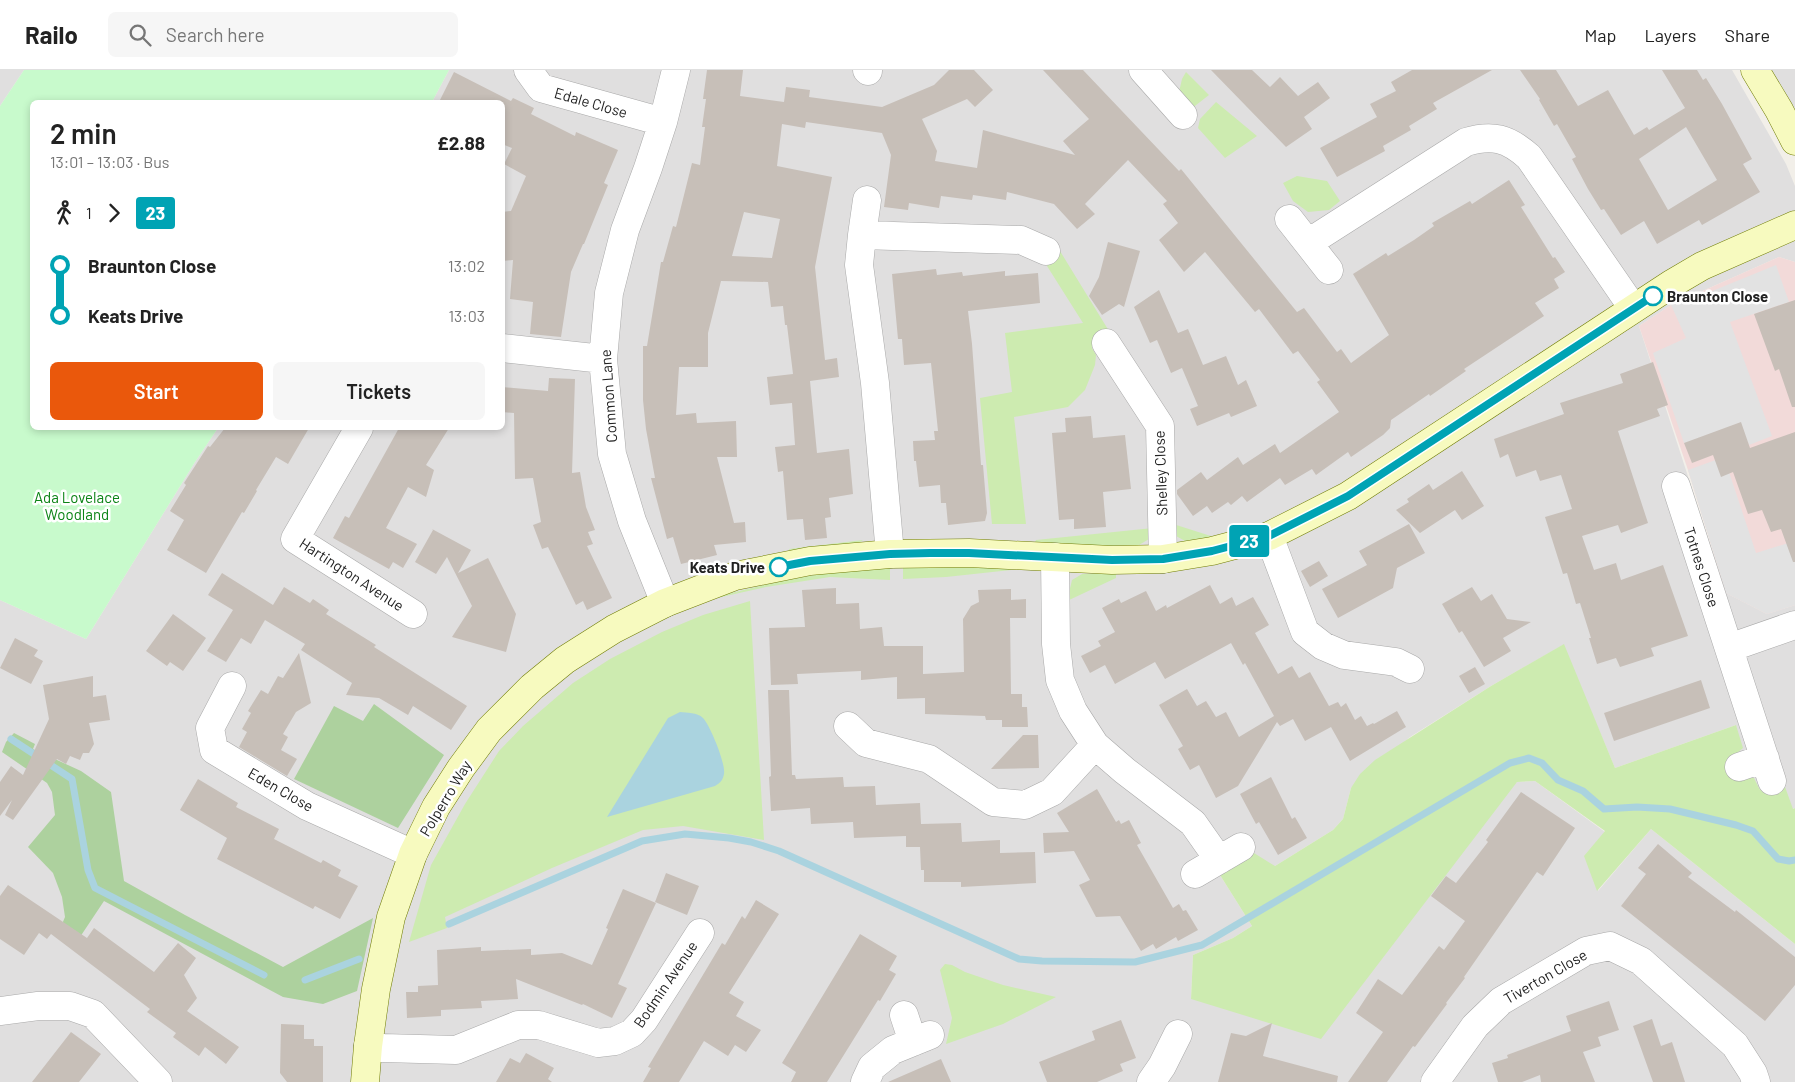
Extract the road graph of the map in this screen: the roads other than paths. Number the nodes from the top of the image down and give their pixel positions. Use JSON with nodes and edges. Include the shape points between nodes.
{"nodes":[{"id":1,"x":528,"y":70,"type":"edge"},
{"id":2,"x":676,"y":70,"type":"edge"},
{"id":3,"x":1143,"y":70,"type":"edge"},
{"id":4,"x":1755,"y":70,"type":"edge"},
{"id":5,"x":1183,"y":115,"type":"dead end"},
{"id":6,"x":663,"y":122,"type":"junction"},
{"id":7,"x":1795,"y":141,"type":"edge"},
{"id":8,"x":867,"y":200,"type":"dead end"},
{"id":9,"x":1289,"y":219,"type":"dead end"},
{"id":10,"x":1795,"y":225,"type":"edge"},
{"id":11,"x":862,"y":235,"type":"junction"},
{"id":12,"x":1308,"y":243,"type":"junction"},
{"id":13,"x":1046,"y":252,"type":"dead end"},
{"id":14,"x":1329,"y":270,"type":"dead end"},
{"id":15,"x":1634,"y":308,"type":"junction"},
{"id":16,"x":1106,"y":342,"type":"dead end"},
{"id":17,"x":505,"y":348,"type":"edge"},
{"id":18,"x":603,"y":359,"type":"junction"},
{"id":19,"x":359,"y":430,"type":"edge"},
{"id":20,"x":1676,"y":486,"type":"dead end"},
{"id":21,"x":1269,"y":536,"type":"junction"},
{"id":22,"x":890,"y":554,"type":"junction"},
{"id":23,"x":1056,"y":557,"type":"junction"},
{"id":24,"x":1163,"y":559,"type":"junction"},
{"id":25,"x":665,"y":603,"type":"junction"},
{"id":26,"x":413,"y":614,"type":"dead end"},
{"id":27,"x":1795,"y":625,"type":"edge"},
{"id":28,"x":1729,"y":648,"type":"junction"},
{"id":29,"x":1410,"y":669,"type":"dead end"},
{"id":30,"x":232,"y":686,"type":"dead end"},
{"id":31,"x":848,"y":726,"type":"dead end"},
{"id":32,"x":1095,"y":744,"type":"junction"},
{"id":33,"x":1739,"y":767,"type":"dead end"},
{"id":34,"x":413,"y":854,"type":"junction"},
{"id":35,"x":1195,"y":874,"type":"dead end"},
{"id":36,"x":700,"y":933,"type":"dead end"},
{"id":37,"x":0,"y":1010,"type":"edge"},
{"id":38,"x":904,"y":1015,"type":"dead end"},
{"id":39,"x":1178,"y":1034,"type":"dead end"},
{"id":40,"x":368,"y":1046,"type":"junction"},
{"id":41,"x":158,"y":1082,"type":"edge"},
{"id":42,"x":365,"y":1082,"type":"edge"},
{"id":43,"x":865,"y":1082,"type":"edge"},
{"id":44,"x":1151,"y":1082,"type":"edge"},
{"id":45,"x":1435,"y":1082,"type":"edge"},
{"id":46,"x":1756,"y":1082,"type":"edge"}],
"edges":[{"from":1,"to":6,"type":"street","name":"Edale Close","via":[[541,88]]},
{"from":2,"to":6,"type":"street","name":"Common Lane"},
{"from":3,"to":5,"type":"street"},
{"from":4,"to":7,"type":"street"},
{"from":6,"to":18,"type":"street","name":"Common Lane","via":[[620,248],[609,293]]},
{"from":8,"to":11,"type":"street"},
{"from":9,"to":12,"type":"street"},
{"from":10,"to":15,"type":"street","name":"Polperro Way","via":[[1702,266]]},
{"from":11,"to":13,"type":"street","via":[[1021,240]]},
{"from":11,"to":22,"type":"street","via":[[859,265],[875,383]]},
{"from":12,"to":14,"type":"street"},
{"from":12,"to":15,"type":"street","via":[[1466,142],[1493,138],[1512,144],[1529,156]]},
{"from":15,"to":21,"type":"street","name":"Polperro Way","via":[[1348,496]]},
{"from":16,"to":24,"type":"street","name":"Shelley Close","via":[[1160,426]]},
{"from":17,"to":18,"type":"street"},
{"from":18,"to":25,"type":"street","name":"Common Lane","via":[[612,454],[632,521]]},
{"from":19,"to":26,"type":"street","name":"Hartington Avenue","via":[[295,539]]},
{"from":20,"to":28,"type":"street","name":"Totnes Close"},
{"from":21,"to":24,"type":"street","name":"Polperro Way","via":[[1212,551]]},
{"from":21,"to":29,"type":"street","via":[[1305,632],[1323,646],[1344,655],[1396,662]]},
{"from":22,"to":23,"type":"street","name":"Polperro Way"},
{"from":22,"to":25,"type":"street","name":"Polperro Way","via":[[810,561],[735,576]]},
{"from":23,"to":24,"type":"street","name":"Polperro Way"},
{"from":23,"to":32,"type":"street","via":[[1056,644],[1060,680],[1073,711]]},
{"from":25,"to":34,"type":"street","name":"Polperro Way","via":[[614,629],[532,687],[489,730],[461,768]]},
{"from":27,"to":28,"type":"street"},
{"from":28,"to":33,"type":"street","name":"Totnes Close","via":[[1769,770]]},
{"from":30,"to":34,"type":"street","name":"Eden Close","via":[[210,728],[214,750],[307,806]]},
{"from":31,"to":32,"type":"street","via":[[866,743],[929,759],[993,802],[1025,805],[1052,792]]},
{"from":32,"to":35,"type":"street","via":[[1125,772],[1230,853]]},
{"from":34,"to":40,"type":"street","name":"Polperro Way","via":[[385,940]]},
{"from":36,"to":40,"type":"street","name":"Bodmin Avenue","via":[[644,1020],[632,1033],[615,1041],[598,1043],[539,1025],[518,1026],[456,1050]]},
{"from":37,"to":41,"type":"street","via":[[70,1006],[93,1014]]},
{"from":38,"to":43,"type":"street","via":[[922,1038],[894,1050],[872,1068]]},
{"from":39,"to":44,"type":"street"},
{"from":40,"to":42,"type":"street","name":"Polperro Way"},
{"from":45,"to":46,"type":"street","name":"Tiverton Close","via":[[1475,1026],[1501,1001],[1586,951],[1610,946],[1641,961],[1735,1045]]}]}
